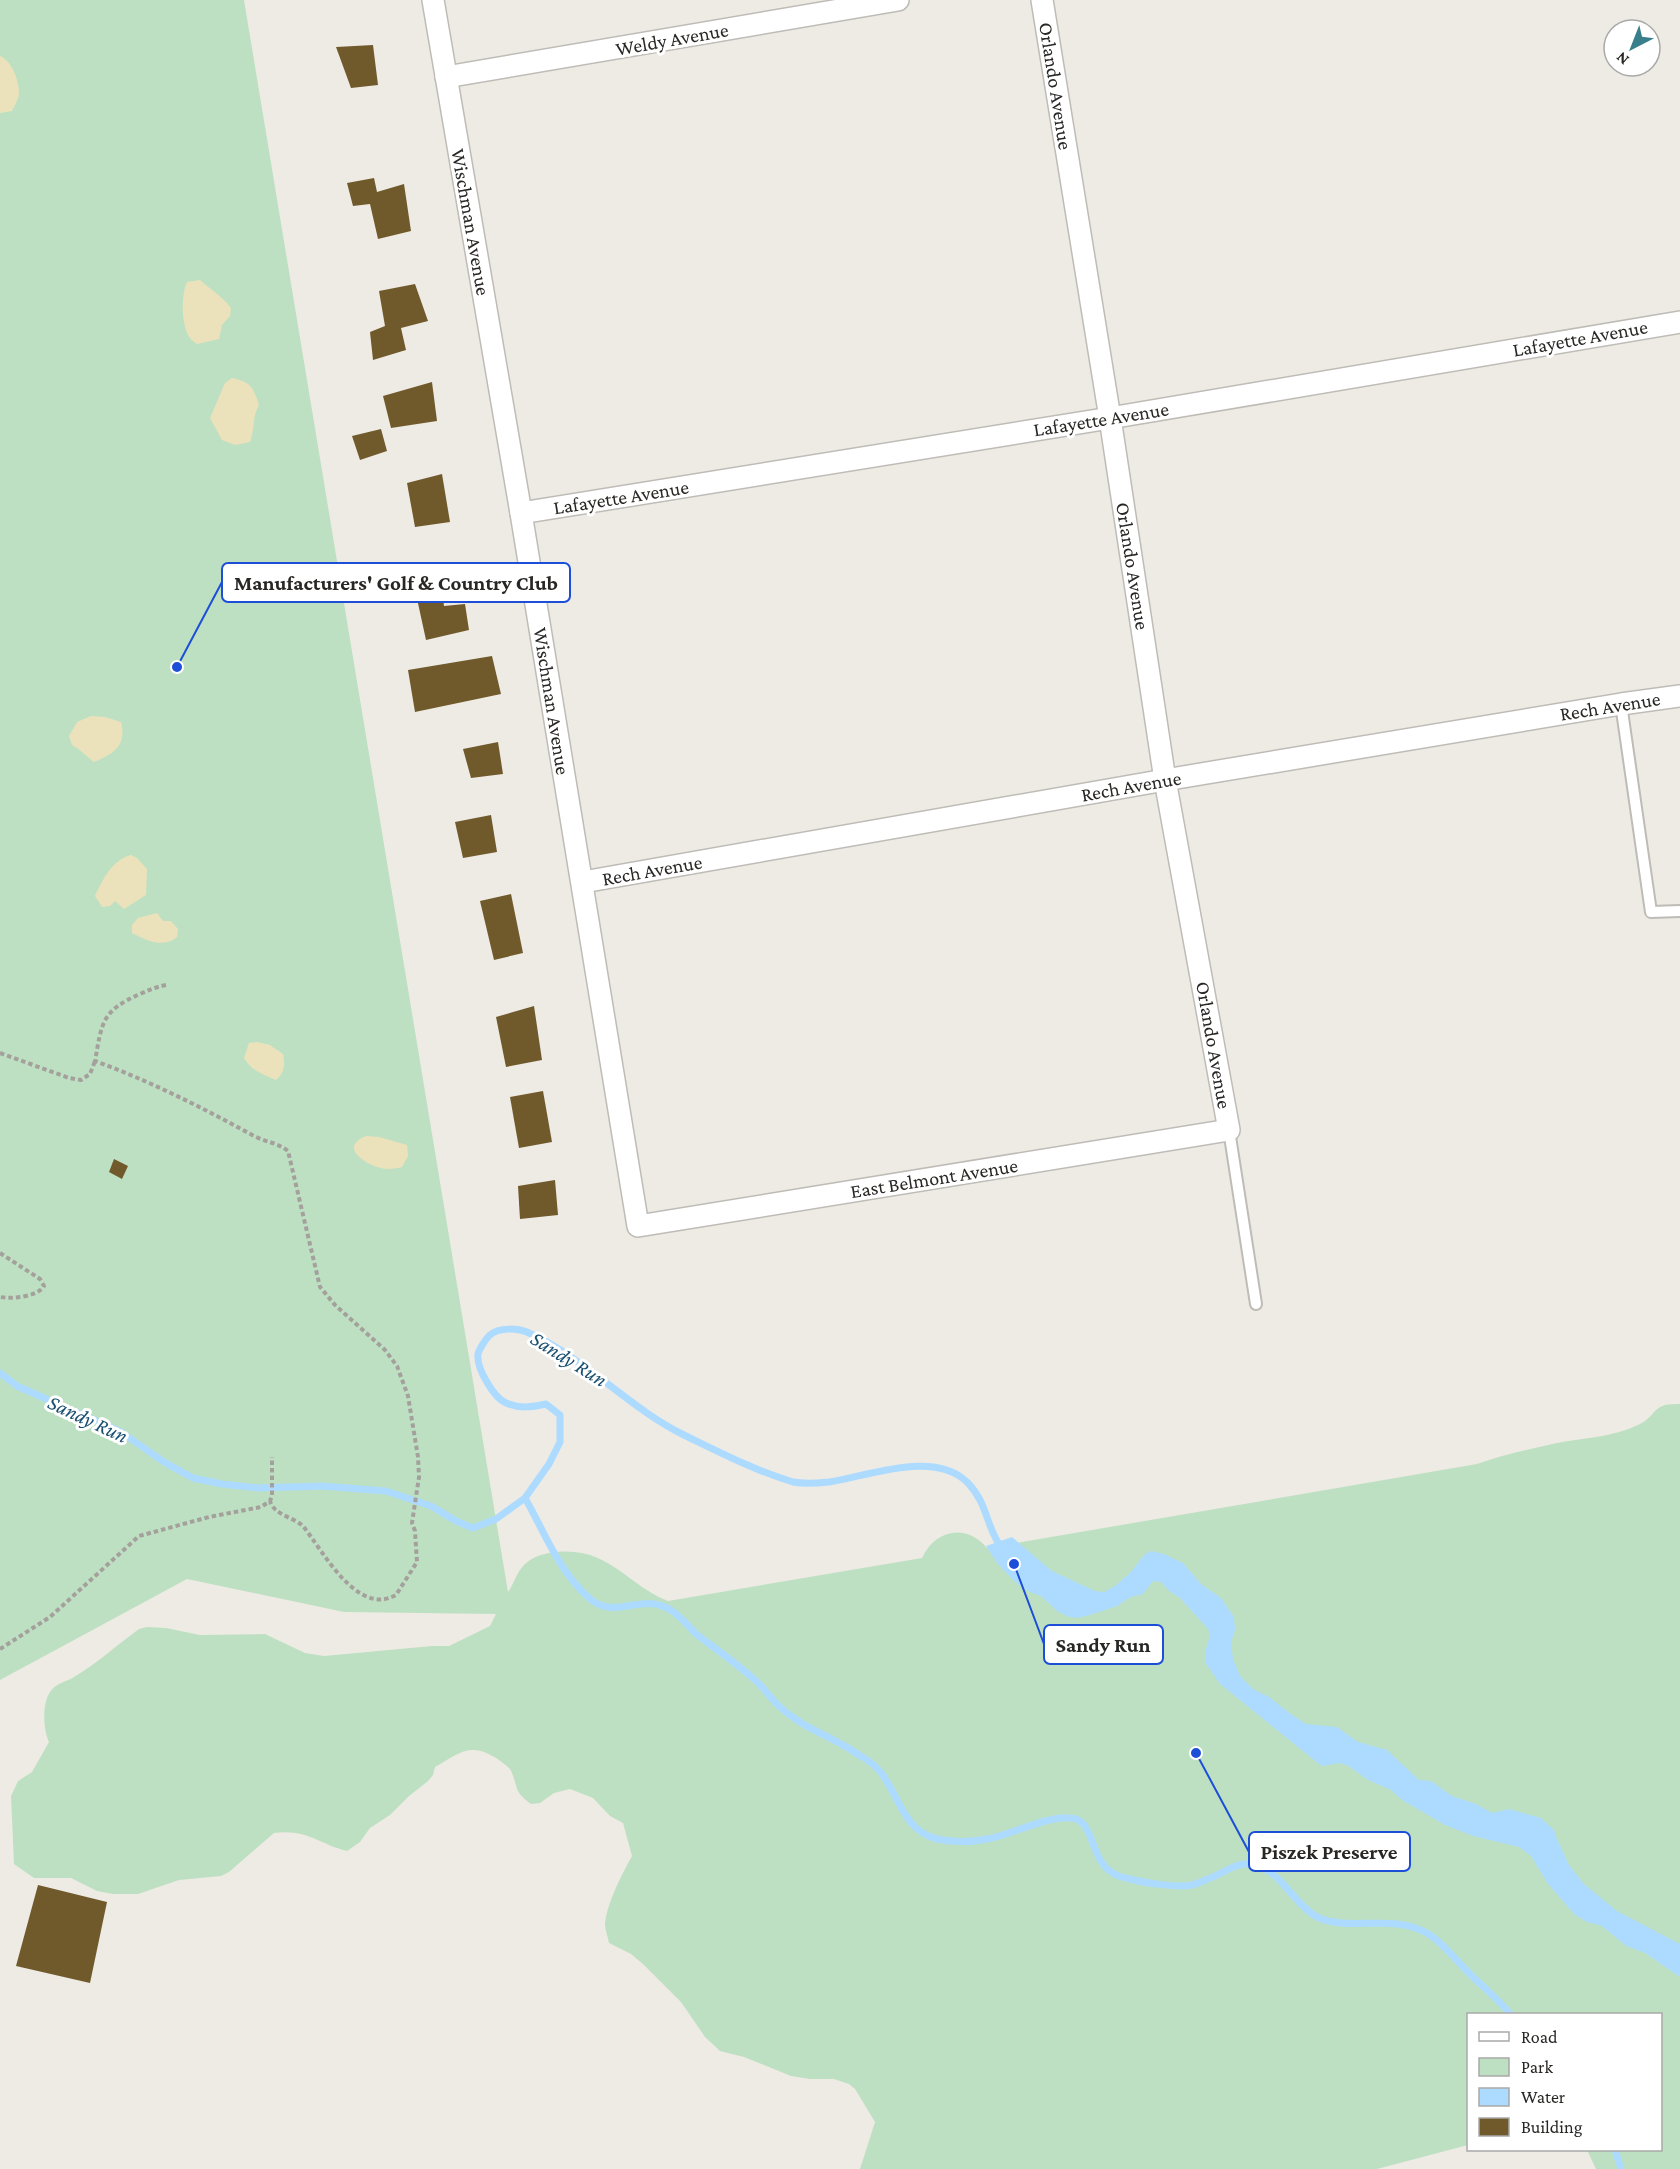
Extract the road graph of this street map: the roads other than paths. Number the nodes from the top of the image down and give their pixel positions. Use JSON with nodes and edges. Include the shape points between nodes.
{"nodes":[{"id":1,"x":433,"y":0,"type":"edge"},
{"id":2,"x":898,"y":0,"type":"edge"},
{"id":3,"x":1042,"y":0,"type":"edge"},
{"id":4,"x":446,"y":77,"type":"junction"},
{"id":5,"x":1680,"y":322,"type":"edge"},
{"id":6,"x":1110,"y":418,"type":"junction"},
{"id":7,"x":521,"y":513,"type":"junction"},
{"id":8,"x":1680,"y":696,"type":"edge"},
{"id":9,"x":1621,"y":704,"type":"junction"},
{"id":10,"x":1165,"y":780,"type":"junction"},
{"id":11,"x":582,"y":882,"type":"junction"},
{"id":12,"x":1680,"y":911,"type":"edge"},
{"id":13,"x":1229,"y":1130,"type":"junction"},
{"id":14,"x":638,"y":1226,"type":"joint"},
{"id":15,"x":1256,"y":1304,"type":"dead end"}],
"edges":[{"from":1,"to":4,"type":"street","name":"Wischman Avenue"},
{"from":2,"to":4,"type":"street","name":"Weldy Avenue"},
{"from":3,"to":6,"type":"street","name":"Orlando Avenue"},
{"from":4,"to":7,"type":"street","name":"Wischman Avenue"},
{"from":5,"to":6,"type":"street","name":"Lafayette Avenue"},
{"from":6,"to":7,"type":"street","name":"Lafayette Avenue"},
{"from":6,"to":10,"type":"street","name":"Orlando Avenue"},
{"from":7,"to":11,"type":"street","name":"Wischman Avenue"},
{"from":8,"to":9,"type":"street","name":"Rech Avenue"},
{"from":9,"to":10,"type":"street","name":"Rech Avenue"},
{"from":9,"to":12,"type":"lane","via":[[1651,912]]},
{"from":10,"to":11,"type":"street","name":"Rech Avenue"},
{"from":10,"to":13,"type":"street","name":"Orlando Avenue"},
{"from":11,"to":14,"type":"street","name":"Wischman Avenue"},
{"from":13,"to":14,"type":"street","name":"East Belmont Avenue"},
{"from":13,"to":15,"type":"lane"}]}
